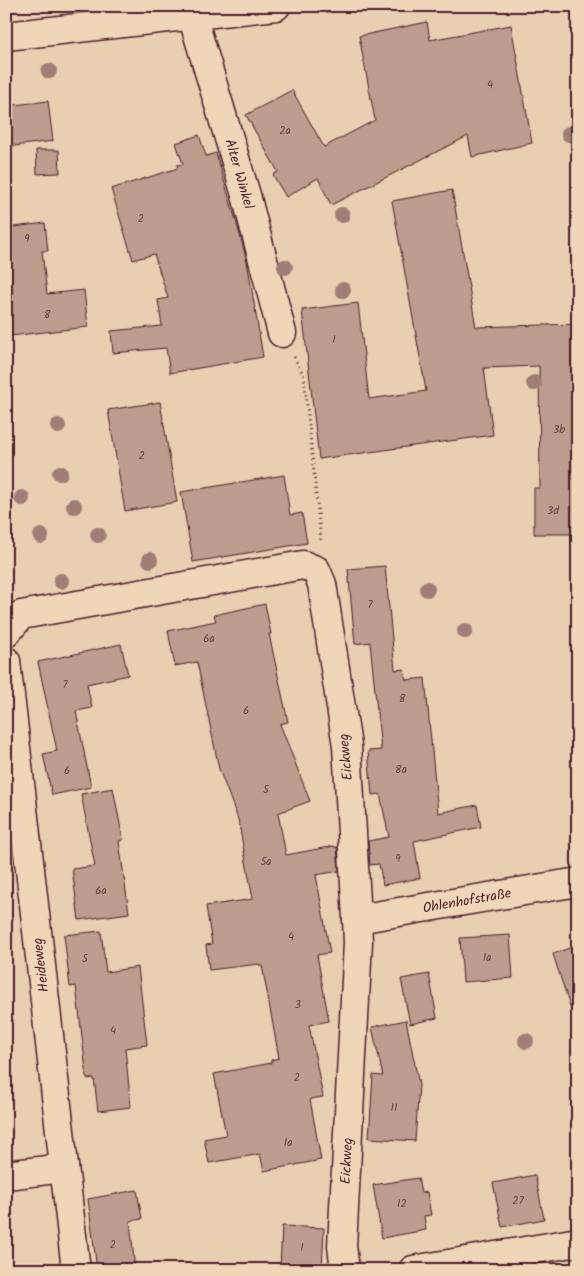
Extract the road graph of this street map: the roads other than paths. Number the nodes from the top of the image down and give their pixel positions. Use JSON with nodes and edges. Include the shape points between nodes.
{"nodes":[{"id":1,"x":276,"y":6,"type":"edge"},
{"id":2,"x":192,"y":15,"type":"junction"},
{"id":3,"x":6,"y":36,"type":"edge"},
{"id":4,"x":282,"y":333,"type":"road end"},
{"id":5,"x":6,"y":633,"type":"edge"},
{"id":6,"x":6,"y":661,"type":"edge"},
{"id":7,"x":578,"y":882,"type":"edge"},
{"id":8,"x":357,"y":919,"type":"junction"},
{"id":9,"x":64,"y":1168,"type":"junction"},
{"id":10,"x":6,"y":1175,"type":"edge"},
{"id":11,"x":578,"y":1242,"type":"edge"},
{"id":12,"x":76,"y":1270,"type":"edge"},
{"id":13,"x":345,"y":1270,"type":"edge"},
{"id":14,"x":413,"y":1270,"type":"edge"}],
"edges":[{"from":1,"to":2,"type":"street"},
{"from":2,"to":3,"type":"street"},
{"from":2,"to":4,"type":"street","name":"Alter Winkel","via":[[246,195]]},
{"from":5,"to":8,"type":"street","name":"Eickweg","via":[[21,615],[303,565],[316,570],[322,584],[347,746]]},
{"from":6,"to":9,"type":"street","name":"Heideweg"},
{"from":7,"to":8,"type":"street","name":"Ohlenhofstraße"},
{"from":8,"to":13,"type":"street","name":"Eickweg","via":[[342,1246]]},
{"from":9,"to":10,"type":"street"},
{"from":9,"to":12,"type":"street","name":"Heideweg"},
{"from":11,"to":14,"type":"street"}]}
